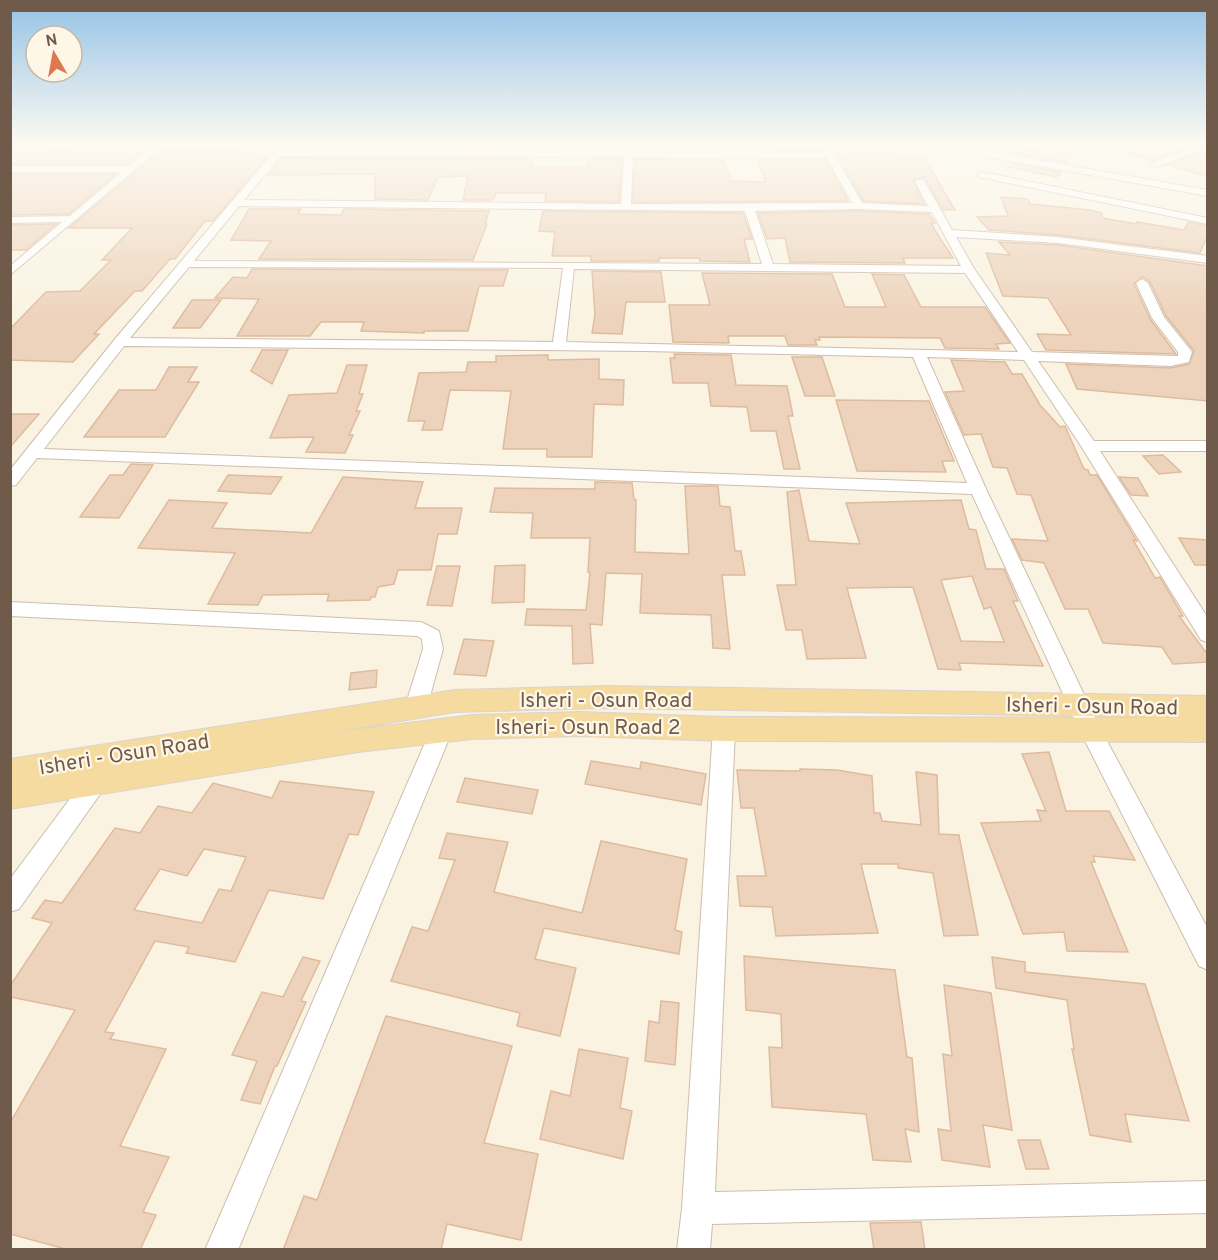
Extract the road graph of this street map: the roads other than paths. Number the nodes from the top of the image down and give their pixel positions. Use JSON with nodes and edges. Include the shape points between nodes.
{"nodes":[{"id":1,"x":90,"y":204,"type":"edge"},
{"id":2,"x":237,"y":204,"type":"edge"},
{"id":3,"x":393,"y":204,"type":"edge"},
{"id":4,"x":932,"y":204,"type":"edge"},
{"id":5,"x":1123,"y":204,"type":"edge"},
{"id":6,"x":626,"y":205,"type":"joint"},
{"id":7,"x":859,"y":206,"type":"joint"},
{"id":8,"x":749,"y":208,"type":"junction"},
{"id":9,"x":935,"y":209,"type":"junction"},
{"id":10,"x":73,"y":219,"type":"junction"},
{"id":11,"x":10,"y":220,"type":"edge"},
{"id":12,"x":1208,"y":221,"type":"edge"},
{"id":13,"x":947,"y":233,"type":"junction"},
{"id":14,"x":1208,"y":260,"type":"edge"},
{"id":15,"x":186,"y":264,"type":"junction"},
{"id":16,"x":569,"y":265,"type":"junction"},
{"id":17,"x":769,"y":269,"type":"junction"},
{"id":18,"x":969,"y":270,"type":"junction"},
{"id":19,"x":10,"y":272,"type":"edge"},
{"id":20,"x":1142,"y":283,"type":"dead end"},
{"id":21,"x":120,"y":342,"type":"junction"},
{"id":22,"x":559,"y":345,"type":"junction"},
{"id":23,"x":918,"y":353,"type":"junction"},
{"id":24,"x":1027,"y":356,"type":"junction"},
{"id":25,"x":1089,"y":446,"type":"junction"},
{"id":26,"x":1208,"y":446,"type":"edge"},
{"id":27,"x":33,"y":453,"type":"junction"},
{"id":28,"x":10,"y":481,"type":"edge"},
{"id":29,"x":978,"y":489,"type":"junction"},
{"id":30,"x":10,"y":609,"type":"edge"},
{"id":31,"x":1208,"y":635,"type":"edge"},
{"id":32,"x":416,"y":707,"type":"junction"},
{"id":33,"x":1208,"y":707,"type":"edge"},
{"id":34,"x":1084,"y":717,"type":"junction"},
{"id":35,"x":442,"y":729,"type":"junction"},
{"id":36,"x":724,"y":729,"type":"junction"},
{"id":37,"x":1208,"y":730,"type":"edge"},
{"id":38,"x":10,"y":772,"type":"edge"},
{"id":39,"x":95,"y":783,"type":"junction"},
{"id":40,"x":10,"y":796,"type":"edge"},
{"id":41,"x":10,"y":900,"type":"edge"},
{"id":42,"x":1208,"y":957,"type":"edge"},
{"id":43,"x":1208,"y":1197,"type":"edge"},
{"id":44,"x":698,"y":1208,"type":"junction"},
{"id":45,"x":220,"y":1250,"type":"edge"},
{"id":46,"x":693,"y":1250,"type":"edge"}],
"edges":[{"from":1,"to":10,"type":"street"},
{"from":2,"to":15,"type":"street"},
{"from":3,"to":6,"type":"street"},
{"from":4,"to":9,"type":"street"},
{"from":5,"to":12,"type":"street"},
{"from":6,"to":8,"type":"street"},
{"from":7,"to":8,"type":"street"},
{"from":7,"to":9,"type":"street"},
{"from":8,"to":17,"type":"street"},
{"from":9,"to":13,"type":"street"},
{"from":10,"to":11,"type":"street"},
{"from":10,"to":19,"type":"street"},
{"from":13,"to":14,"type":"street","via":[[1058,240]]},
{"from":13,"to":18,"type":"street"},
{"from":15,"to":16,"type":"street"},
{"from":15,"to":21,"type":"street"},
{"from":16,"to":17,"type":"street"},
{"from":16,"to":22,"type":"street"},
{"from":17,"to":18,"type":"street"},
{"from":18,"to":24,"type":"street"},
{"from":20,"to":24,"type":"street","via":[[1158,318],[1185,352],[1184,359],[1171,362]]},
{"from":21,"to":22,"type":"street"},
{"from":21,"to":27,"type":"street"},
{"from":22,"to":23,"type":"street"},
{"from":23,"to":24,"type":"street"},
{"from":23,"to":29,"type":"street"},
{"from":24,"to":25,"type":"street"},
{"from":25,"to":26,"type":"street"},
{"from":25,"to":31,"type":"street"},
{"from":27,"to":28,"type":"street"},
{"from":27,"to":29,"type":"street"},
{"from":29,"to":34,"type":"street"},
{"from":30,"to":32,"type":"street","via":[[421,629],[432,636],[433,649]]},
{"from":32,"to":34,"type":"main road","name":"Isheri - Osun Road","via":[[455,701],[607,697]]},
{"from":32,"to":38,"type":"main road","name":"Isheri - Osun Road"},
{"from":33,"to":34,"type":"main road","name":"Isheri - Osun Road"},
{"from":34,"to":36,"type":"main road","name":"Isheri- Osun Road 2"},
{"from":34,"to":37,"type":"main road","name":"Isheri- Osun Road 2"},
{"from":34,"to":42,"type":"street"},
{"from":35,"to":36,"type":"main road","name":"Isheri- Osun Road 2","via":[[579,723]]},
{"from":35,"to":39,"type":"main road","name":"Isheri- Osun Road 2"},
{"from":35,"to":45,"type":"street"},
{"from":36,"to":44,"type":"street"},
{"from":39,"to":40,"type":"main road","name":"Isheri- Osun Road 2"},
{"from":39,"to":41,"type":"street"},
{"from":43,"to":44,"type":"street"},
{"from":44,"to":46,"type":"street"}]}
